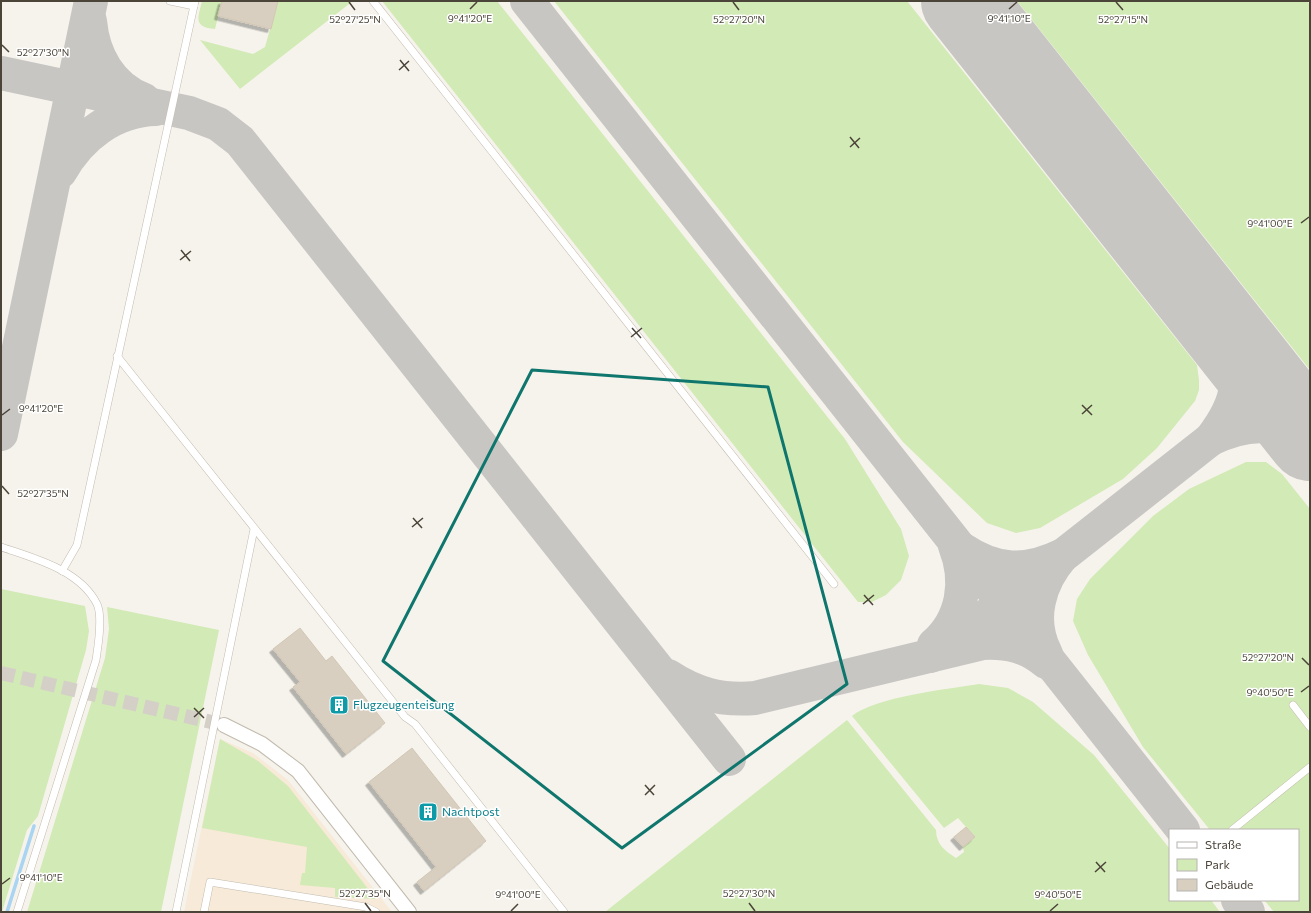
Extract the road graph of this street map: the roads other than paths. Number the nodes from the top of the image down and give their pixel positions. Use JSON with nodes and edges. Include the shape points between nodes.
{"nodes":[{"id":1,"x":170,"y":1,"type":"edge"},
{"id":2,"x":373,"y":1,"type":"edge"},
{"id":3,"x":195,"y":4,"type":"edge"},
{"id":4,"x":117,"y":356,"type":"junction"},
{"id":5,"x":254,"y":529,"type":"junction"},
{"id":6,"x":1,"y":547,"type":"edge"},
{"id":7,"x":62,"y":571,"type":"junction"},
{"id":8,"x":834,"y":584,"type":"dead end"},
{"id":9,"x":1292,"y":705,"type":"dead end"},
{"id":10,"x":224,"y":725,"type":"tunnel mouth"},
{"id":11,"x":1310,"y":727,"type":"edge"},
{"id":12,"x":1310,"y":767,"type":"edge"},
{"id":13,"x":1233,"y":829,"type":"edge"},
{"id":14,"x":17,"y":912,"type":"edge"},
{"id":15,"x":176,"y":912,"type":"edge"},
{"id":16,"x":204,"y":912,"type":"edge"},
{"id":17,"x":376,"y":912,"type":"edge"},
{"id":18,"x":410,"y":912,"type":"edge"},
{"id":19,"x":564,"y":912,"type":"edge"}],
"edges":[{"from":1,"to":3,"type":"lane"},
{"from":2,"to":8,"type":"lane"},
{"from":3,"to":4,"type":"lane"},
{"from":4,"to":5,"type":"lane"},
{"from":4,"to":7,"type":"lane","via":[[77,545]]},
{"from":5,"to":15,"type":"lane"},
{"from":5,"to":19,"type":"lane","via":[[405,717],[415,724]]},
{"from":6,"to":7,"type":"lane"},
{"from":7,"to":14,"type":"lane","via":[[80,584],[97,606],[100,636],[96,660]]},
{"from":9,"to":11,"type":"lane"},
{"from":10,"to":18,"type":"street","via":[[262,744],[298,771]]},
{"from":12,"to":13,"type":"lane"},
{"from":16,"to":17,"type":"lane","via":[[210,882],[366,907]]}]}
